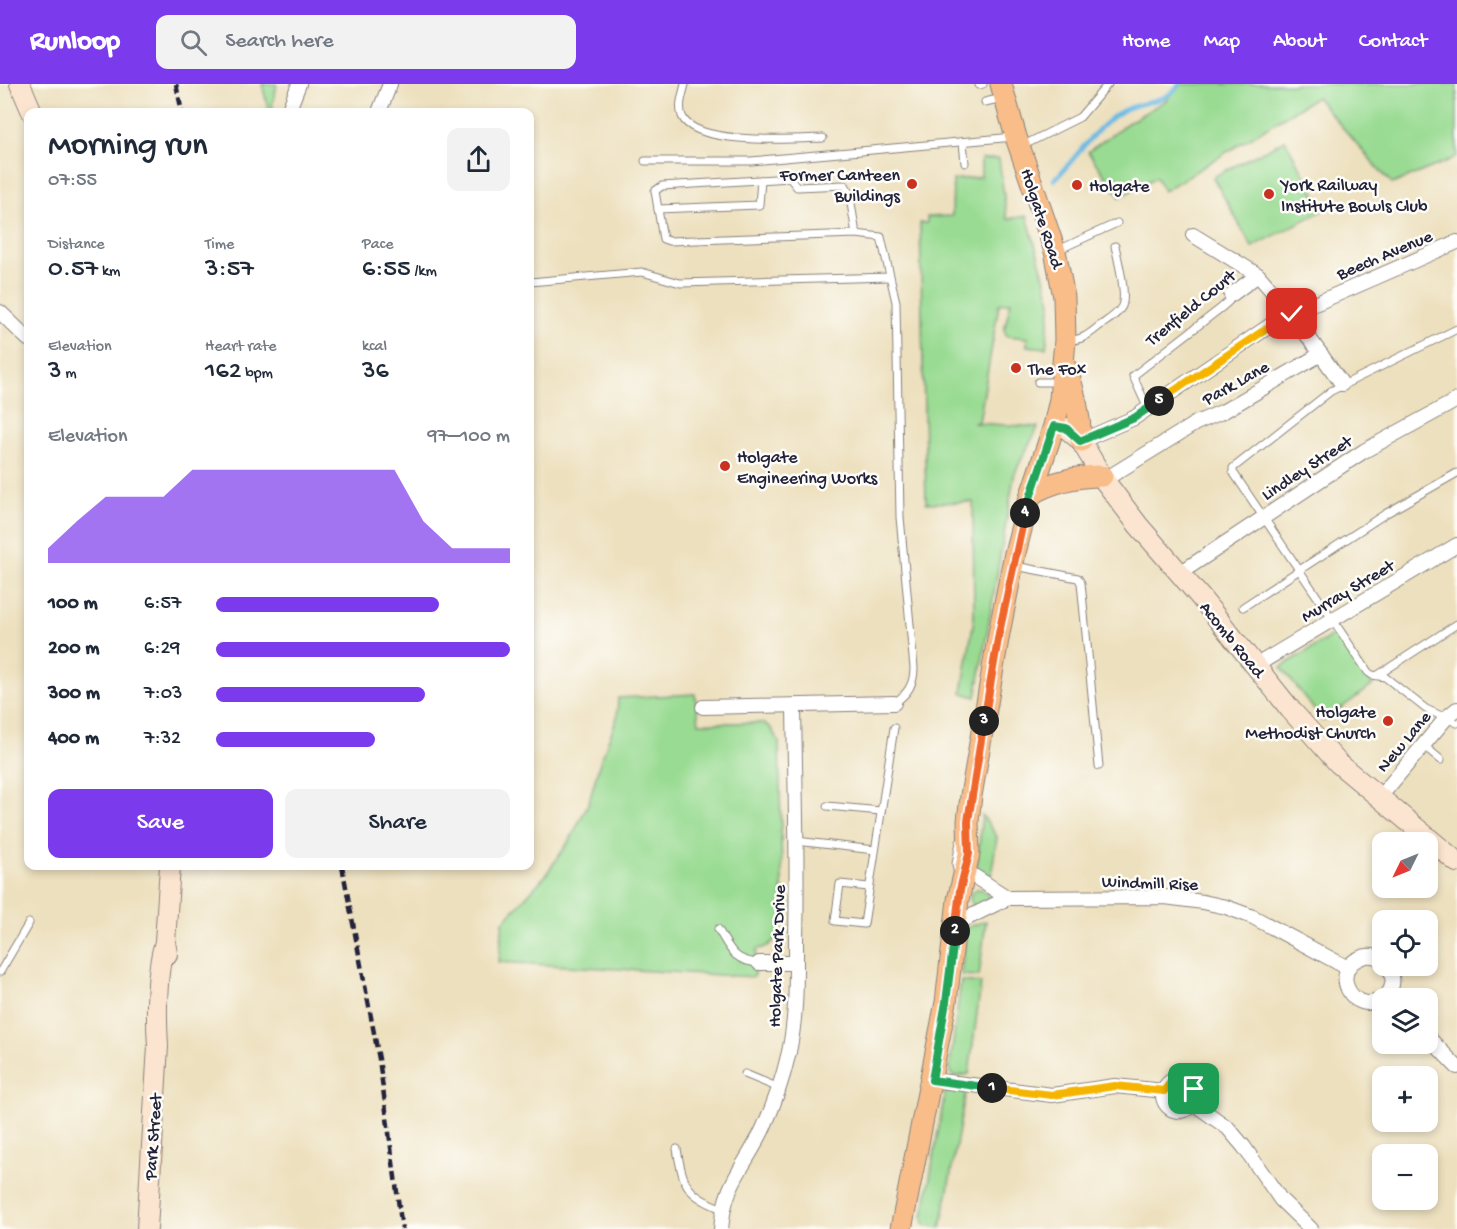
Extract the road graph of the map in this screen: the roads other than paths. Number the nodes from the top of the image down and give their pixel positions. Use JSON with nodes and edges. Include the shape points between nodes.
{"nodes":[{"id":1,"x":20,"y":84,"type":"edge"},
{"id":2,"x":299,"y":84,"type":"edge"},
{"id":3,"x":390,"y":84,"type":"edge"},
{"id":4,"x":685,"y":84,"type":"edge"},
{"id":5,"x":1108,"y":84,"type":"edge"},
{"id":6,"x":997,"y":95,"type":"edge"},
{"id":7,"x":30,"y":108,"type":"edge"},
{"id":8,"x":290,"y":108,"type":"edge"},
{"id":9,"x":381,"y":108,"type":"edge"},
{"id":10,"x":823,"y":138,"type":"dead end"},
{"id":11,"x":963,"y":142,"type":"junction"},
{"id":12,"x":1018,"y":142,"type":"junction"},
{"id":13,"x":645,"y":162,"type":"dead end"},
{"id":14,"x":965,"y":163,"type":"dead end"},
{"id":15,"x":760,"y":180,"type":"junction"},
{"id":16,"x":658,"y":209,"type":"junction"},
{"id":17,"x":1117,"y":223,"type":"dead end"},
{"id":18,"x":856,"y":234,"type":"junction"},
{"id":19,"x":1193,"y":235,"type":"dead end"},
{"id":20,"x":1457,"y":242,"type":"edge"},
{"id":21,"x":1115,"y":246,"type":"dead end"},
{"id":22,"x":1055,"y":251,"type":"junction"},
{"id":23,"x":1258,"y":275,"type":"junction"},
{"id":24,"x":890,"y":277,"type":"junction"},
{"id":25,"x":534,"y":282,"type":"edge"},
{"id":26,"x":1232,"y":295,"type":"joint"},
{"id":27,"x":0,"y":312,"type":"edge"},
{"id":28,"x":1292,"y":314,"type":"junction"},
{"id":29,"x":1457,"y":329,"type":"edge"},
{"id":30,"x":24,"y":335,"type":"edge"},
{"id":31,"x":1065,"y":340,"type":"junction"},
{"id":32,"x":1321,"y":354,"type":"junction"},
{"id":33,"x":1063,"y":372,"type":"junction"},
{"id":34,"x":1038,"y":382,"type":"dead end"},
{"id":35,"x":1342,"y":384,"type":"junction"},
{"id":36,"x":1457,"y":400,"type":"edge"},
{"id":37,"x":1148,"y":409,"type":"junction"},
{"id":38,"x":1054,"y":426,"type":"junction"},
{"id":39,"x":1080,"y":441,"type":"junction"},
{"id":40,"x":1457,"y":473,"type":"edge"},
{"id":41,"x":1103,"y":478,"type":"junction"},
{"id":42,"x":1031,"y":494,"type":"junction"},
{"id":43,"x":1263,"y":517,"type":"junction"},
{"id":44,"x":1457,"y":545,"type":"edge"},
{"id":45,"x":1012,"y":565,"type":"junction"},
{"id":46,"x":1298,"y":570,"type":"junction"},
{"id":47,"x":1180,"y":573,"type":"junction"},
{"id":48,"x":1243,"y":607,"type":"dead end"},
{"id":49,"x":1332,"y":620,"type":"junction"},
{"id":50,"x":1457,"y":624,"type":"edge"},
{"id":51,"x":1255,"y":666,"type":"junction"},
{"id":52,"x":1378,"y":675,"type":"junction"},
{"id":53,"x":894,"y":703,"type":"joint"},
{"id":54,"x":794,"y":706,"type":"junction"},
{"id":55,"x":703,"y":707,"type":"dead end"},
{"id":56,"x":1454,"y":716,"type":"edge"},
{"id":57,"x":894,"y":728,"type":"dead end"},
{"id":58,"x":1423,"y":745,"type":"junction"},
{"id":59,"x":1441,"y":759,"type":"dead end"},
{"id":60,"x":1099,"y":766,"type":"dead end"},
{"id":61,"x":1379,"y":798,"type":"junction"},
{"id":62,"x":827,"y":806,"type":"dead end"},
{"id":63,"x":881,"y":812,"type":"junction"},
{"id":64,"x":796,"y":841,"type":"junction"},
{"id":65,"x":874,"y":850,"type":"junction"},
{"id":66,"x":1457,"y":862,"type":"edge"},
{"id":67,"x":170,"y":870,"type":"edge"},
{"id":68,"x":963,"y":880,"type":"junction"},
{"id":69,"x":870,"y":887,"type":"junction"},
{"id":70,"x":1008,"y":898,"type":"junction"},
{"id":71,"x":28,"y":923,"type":"dead end"},
{"id":72,"x":955,"y":924,"type":"junction"},
{"id":73,"x":718,"y":929,"type":"dead end"},
{"id":74,"x":1372,"y":956,"type":"edge"},
{"id":75,"x":759,"y":963,"type":"joint"},
{"id":76,"x":796,"y":963,"type":"junction"},
{"id":77,"x":1348,"y":968,"type":"junction"},
{"id":78,"x":0,"y":972,"type":"edge"},
{"id":79,"x":1372,"y":1004,"type":"edge"},
{"id":80,"x":1438,"y":1047,"type":"edge"},
{"id":81,"x":1457,"y":1067,"type":"edge"},
{"id":82,"x":744,"y":1074,"type":"dead end"},
{"id":83,"x":932,"y":1080,"type":"junction"},
{"id":84,"x":779,"y":1088,"type":"junction"},
{"id":85,"x":1164,"y":1091,"type":"junction"},
{"id":86,"x":1193,"y":1103,"type":"junction"},
{"id":87,"x":676,"y":1149,"type":"dead end"},
{"id":88,"x":723,"y":1209,"type":"junction"},
{"id":89,"x":147,"y":1229,"type":"edge"},
{"id":90,"x":721,"y":1229,"type":"edge"},
{"id":91,"x":901,"y":1229,"type":"edge"},
{"id":92,"x":1311,"y":1229,"type":"edge"}],
"edges":[{"from":1,"to":7,"type":"main road"},
{"from":2,"to":8,"type":"street"},
{"from":3,"to":9,"type":"street"},
{"from":4,"to":10,"type":"lane","via":[[682,118],[705,133],[757,140]]},
{"from":5,"to":12,"type":"lane","via":[[1080,117]]},
{"from":6,"to":12,"type":"main road","name":"Holgate Road"},
{"from":11,"to":12,"type":"lane"},
{"from":11,"to":13,"type":"lane","via":[[751,161]]},
{"from":11,"to":14,"type":"lane"},
{"from":12,"to":22,"type":"main road","name":"Holgate Road"},
{"from":15,"to":16,"type":"lane","via":[[662,186],[655,191]]},
{"from":15,"to":16,"type":"lane","via":[[759,205]]},
{"from":15,"to":18,"type":"lane","via":[[790,178],[797,187],[845,185]]},
{"from":16,"to":18,"type":"lane","via":[[663,239],[669,241]]},
{"from":17,"to":22,"type":"lane"},
{"from":18,"to":24,"type":"lane","via":[[881,237]]},
{"from":19,"to":23,"type":"street"},
{"from":20,"to":28,"type":"street","name":"Beech Avenue"},
{"from":21,"to":31,"type":"lane","via":[[1122,306],[1086,337]]},
{"from":22,"to":31,"type":"main road","name":"Holgate Road","via":[[1064,297]]},
{"from":23,"to":26,"type":"street","name":"Trenfield Court"},
{"from":23,"to":28,"type":"street","name":"Trenfield Court"},
{"from":24,"to":25,"type":"lane","via":[[680,283],[642,272]]},
{"from":24,"to":53,"type":"lane","via":[[896,302],[900,517],[914,668],[910,688]]},
{"from":26,"to":37,"type":"lane","name":"Trenfield Court","via":[[1221,308],[1133,376]]},
{"from":27,"to":30,"type":"street"},
{"from":28,"to":32,"type":"street","name":"Trenfield Court"},
{"from":28,"to":37,"type":"street","name":"Beech Avenue"},
{"from":29,"to":35,"type":"lane"},
{"from":31,"to":33,"type":"main road","name":"Holgate Road"},
{"from":32,"to":35,"type":"street","name":"Trenfield Court"},
{"from":32,"to":41,"type":"street","name":"Park Lane"},
{"from":33,"to":34,"type":"lane"},
{"from":33,"to":38,"type":"main road","name":"Holgate Road"},
{"from":33,"to":39,"type":"main road","via":[[1077,399]]},
{"from":35,"to":43,"type":"lane","via":[[1233,468]]},
{"from":36,"to":43,"type":"street","name":"Lindley Street","via":[[1364,451]]},
{"from":37,"to":39,"type":"street","name":"Beech Avenue"},
{"from":38,"to":39,"type":"main road","name":"Acomb Road","via":[[1066,428]]},
{"from":38,"to":42,"type":"main road","name":"Holgate Road"},
{"from":39,"to":41,"type":"main road","name":"Acomb Road"},
{"from":40,"to":46,"type":"lane"},
{"from":41,"to":42,"type":"main road","via":[[1082,477]]},
{"from":41,"to":47,"type":"main road","name":"Acomb Road"},
{"from":42,"to":45,"type":"main road","name":"Holgate Road"},
{"from":43,"to":46,"type":"lane"},
{"from":43,"to":47,"type":"street","name":"Lindley Street"},
{"from":44,"to":49,"type":"street","name":"Murray Street"},
{"from":45,"to":60,"type":"lane","via":[[1078,578],[1081,583]]},
{"from":45,"to":68,"type":"main road","name":"Holgate Road","via":[[968,821],[969,854]]},
{"from":46,"to":48,"type":"lane"},
{"from":46,"to":49,"type":"lane"},
{"from":47,"to":51,"type":"main road","name":"Acomb Road"},
{"from":49,"to":51,"type":"street","name":"Murray Street"},
{"from":49,"to":52,"type":"lane","via":[[1368,672]]},
{"from":50,"to":52,"type":"lane"},
{"from":51,"to":61,"type":"main road","name":"Acomb Road","via":[[1338,763]]},
{"from":52,"to":56,"type":"lane","via":[[1435,714]]},
{"from":53,"to":54,"type":"street"},
{"from":54,"to":55,"type":"street"},
{"from":54,"to":64,"type":"street","name":"Holgate Park Drive"},
{"from":56,"to":58,"type":"street","name":"New Lane"},
{"from":57,"to":63,"type":"lane"},
{"from":58,"to":59,"type":"lane"},
{"from":58,"to":61,"type":"street","name":"New Lane"},
{"from":61,"to":66,"type":"main road","name":"Acomb Road"},
{"from":62,"to":63,"type":"lane"},
{"from":63,"to":65,"type":"lane"},
{"from":64,"to":65,"type":"lane"},
{"from":64,"to":76,"type":"street","name":"Holgate Park Drive"},
{"from":65,"to":69,"type":"lane"},
{"from":67,"to":89,"type":"main road","name":"Park Street","via":[[156,1023],[159,1046]]},
{"from":68,"to":70,"type":"street"},
{"from":68,"to":72,"type":"main road","name":"Holgate Road"},
{"from":69,"to":69,"type":"lane","via":[[840,884],[835,921],[864,924]]},
{"from":70,"to":72,"type":"street","name":"Windmill Rise"},
{"from":70,"to":77,"type":"street","name":"Windmill Rise","via":[[1165,897],[1203,902],[1253,917]]},
{"from":71,"to":78,"type":"lane"},
{"from":72,"to":83,"type":"main road","name":"Holgate Road"},
{"from":73,"to":75,"type":"lane","via":[[731,951],[744,962]]},
{"from":74,"to":77,"type":"street","via":[[1359,958]]},
{"from":75,"to":76,"type":"street"},
{"from":76,"to":84,"type":"street","name":"Holgate Park Drive","via":[[796,1016]]},
{"from":77,"to":79,"type":"street","via":[[1345,983],[1352,997]]},
{"from":80,"to":81,"type":"street"},
{"from":82,"to":84,"type":"lane"},
{"from":83,"to":85,"type":"street","via":[[1052,1095],[1115,1086]]},
{"from":83,"to":91,"type":"main road","name":"Holgate Road"},
{"from":84,"to":88,"type":"street","name":"Holgate Park Drive","via":[[762,1130],[728,1191]]},
{"from":85,"to":86,"type":"street","via":[[1165,1101],[1174,1110],[1185,1110]]},
{"from":85,"to":86,"type":"street","via":[[1171,1082],[1187,1081],[1194,1089]]},
{"from":86,"to":92,"type":"street","via":[[1228,1128],[1281,1200]]},
{"from":87,"to":88,"type":"lane","via":[[685,1185],[695,1196]]},
{"from":88,"to":90,"type":"street","name":"Holgate Park Drive"}]}
